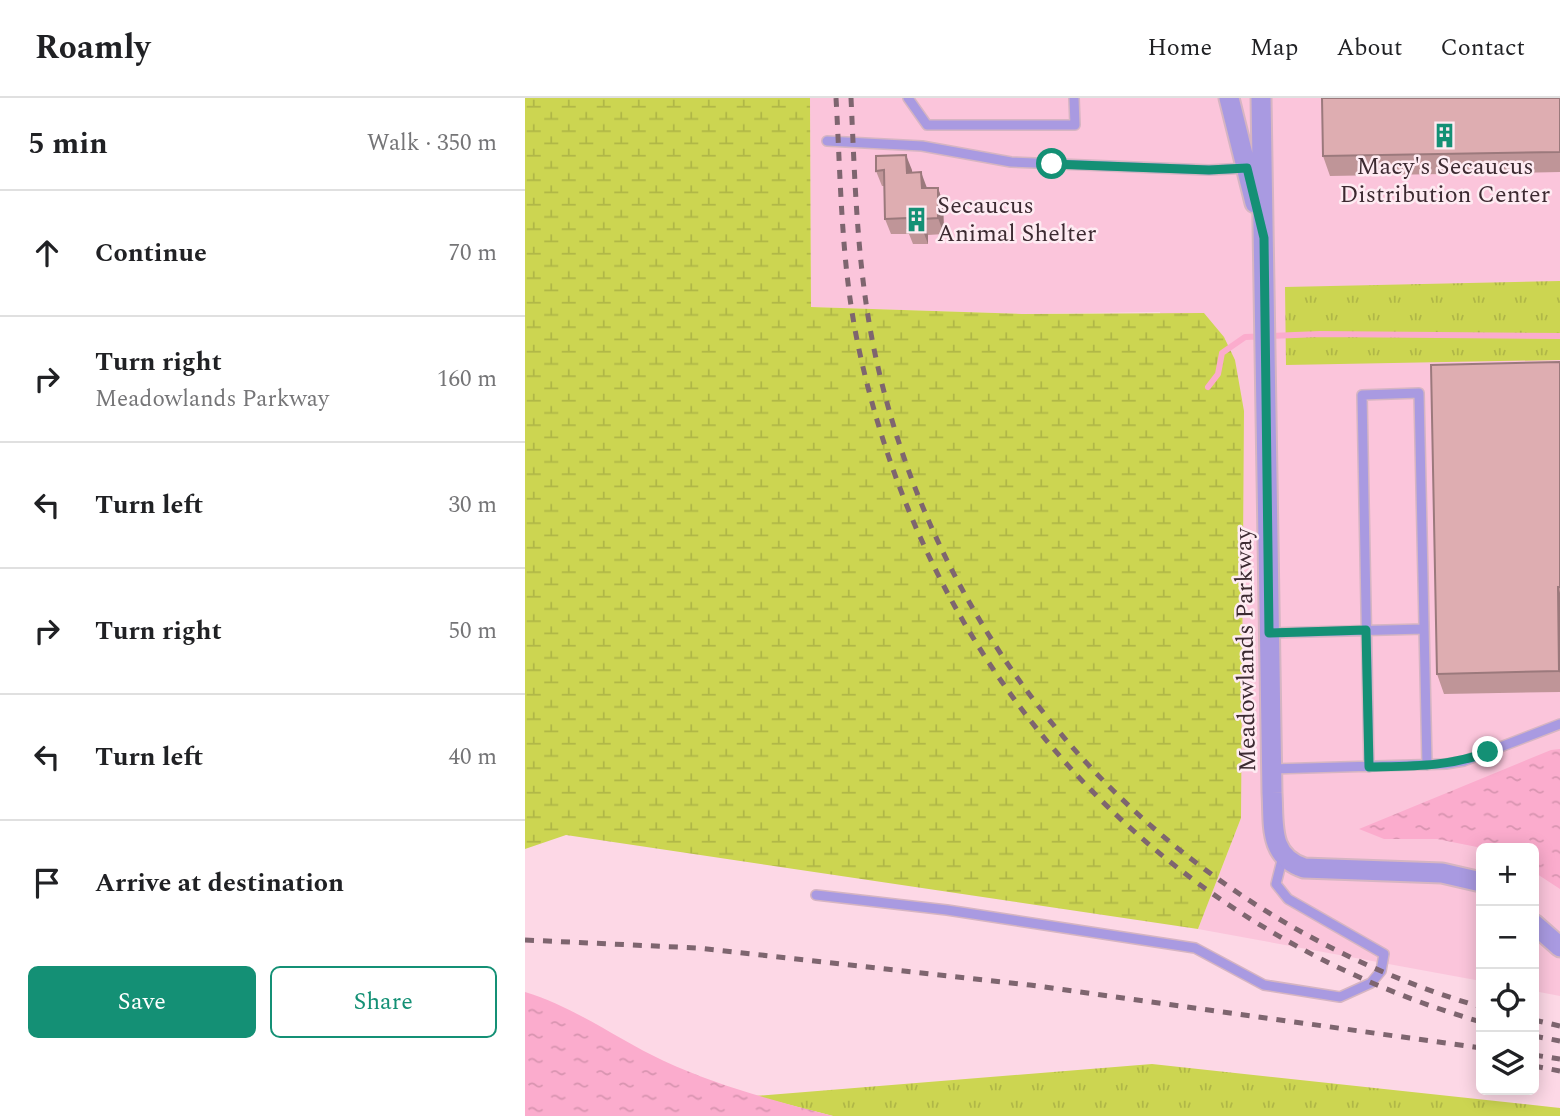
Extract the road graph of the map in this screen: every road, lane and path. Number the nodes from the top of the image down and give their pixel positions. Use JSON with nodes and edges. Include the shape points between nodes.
{"nodes":[{"id":1,"x":908,"y":98,"type":"edge"},
{"id":2,"x":1074,"y":98,"type":"edge"},
{"id":3,"x":1229,"y":98,"type":"edge"},
{"id":4,"x":1261,"y":98,"type":"edge"},
{"id":5,"x":827,"y":141,"type":"dead end"},
{"id":6,"x":1247,"y":168,"type":"junction"},
{"id":7,"x":1264,"y":238,"type":"junction"},
{"id":8,"x":1424,"y":629,"type":"junction"},
{"id":9,"x":1366,"y":630,"type":"junction"},
{"id":10,"x":1269,"y":633,"type":"junction"},
{"id":11,"x":1560,"y":724,"type":"edge"},
{"id":12,"x":1427,"y":765,"type":"junction"},
{"id":13,"x":1369,"y":767,"type":"junction"},
{"id":14,"x":1271,"y":769,"type":"junction"},
{"id":15,"x":1283,"y":856,"type":"junction"},
{"id":16,"x":1476,"y":881,"type":"edge"},
{"id":17,"x":816,"y":895,"type":"dead end"},
{"id":18,"x":1539,"y":928,"type":"edge"},
{"id":19,"x":1560,"y":947,"type":"edge"}],
"edges":[{"from":1,"to":2,"type":"lane","via":[[927,125],[1075,125]]},
{"from":3,"to":6,"type":"street","name":"Meadowlands Parkway"},
{"from":4,"to":7,"type":"street","name":"Meadowlands Parkway"},
{"from":5,"to":6,"type":"lane","via":[[922,146],[1011,162]]},
{"from":6,"to":7,"type":"street","name":"Meadowlands Parkway"},
{"from":7,"to":10,"type":"street","name":"Meadowlands Parkway"},
{"from":8,"to":9,"type":"lane"},
{"from":8,"to":9,"type":"lane","via":[[1419,393],[1362,395]]},
{"from":8,"to":12,"type":"lane"},
{"from":9,"to":10,"type":"lane"},
{"from":9,"to":13,"type":"lane"},
{"from":10,"to":14,"type":"street","name":"Meadowlands Parkway"},
{"from":11,"to":12,"type":"lane","via":[[1464,761]]},
{"from":12,"to":13,"type":"lane"},
{"from":13,"to":14,"type":"lane"},
{"from":14,"to":15,"type":"street","name":"Meadowlands Parkway","via":[[1275,836]]},
{"from":15,"to":16,"type":"street","via":[[1293,864],[1315,869],[1442,873]]},
{"from":15,"to":17,"type":"lane","via":[[1276,884],[1288,899],[1384,954],[1381,971],[1371,983],[1340,996],[1263,985],[1195,948]]},
{"from":18,"to":19,"type":"street"}]}
